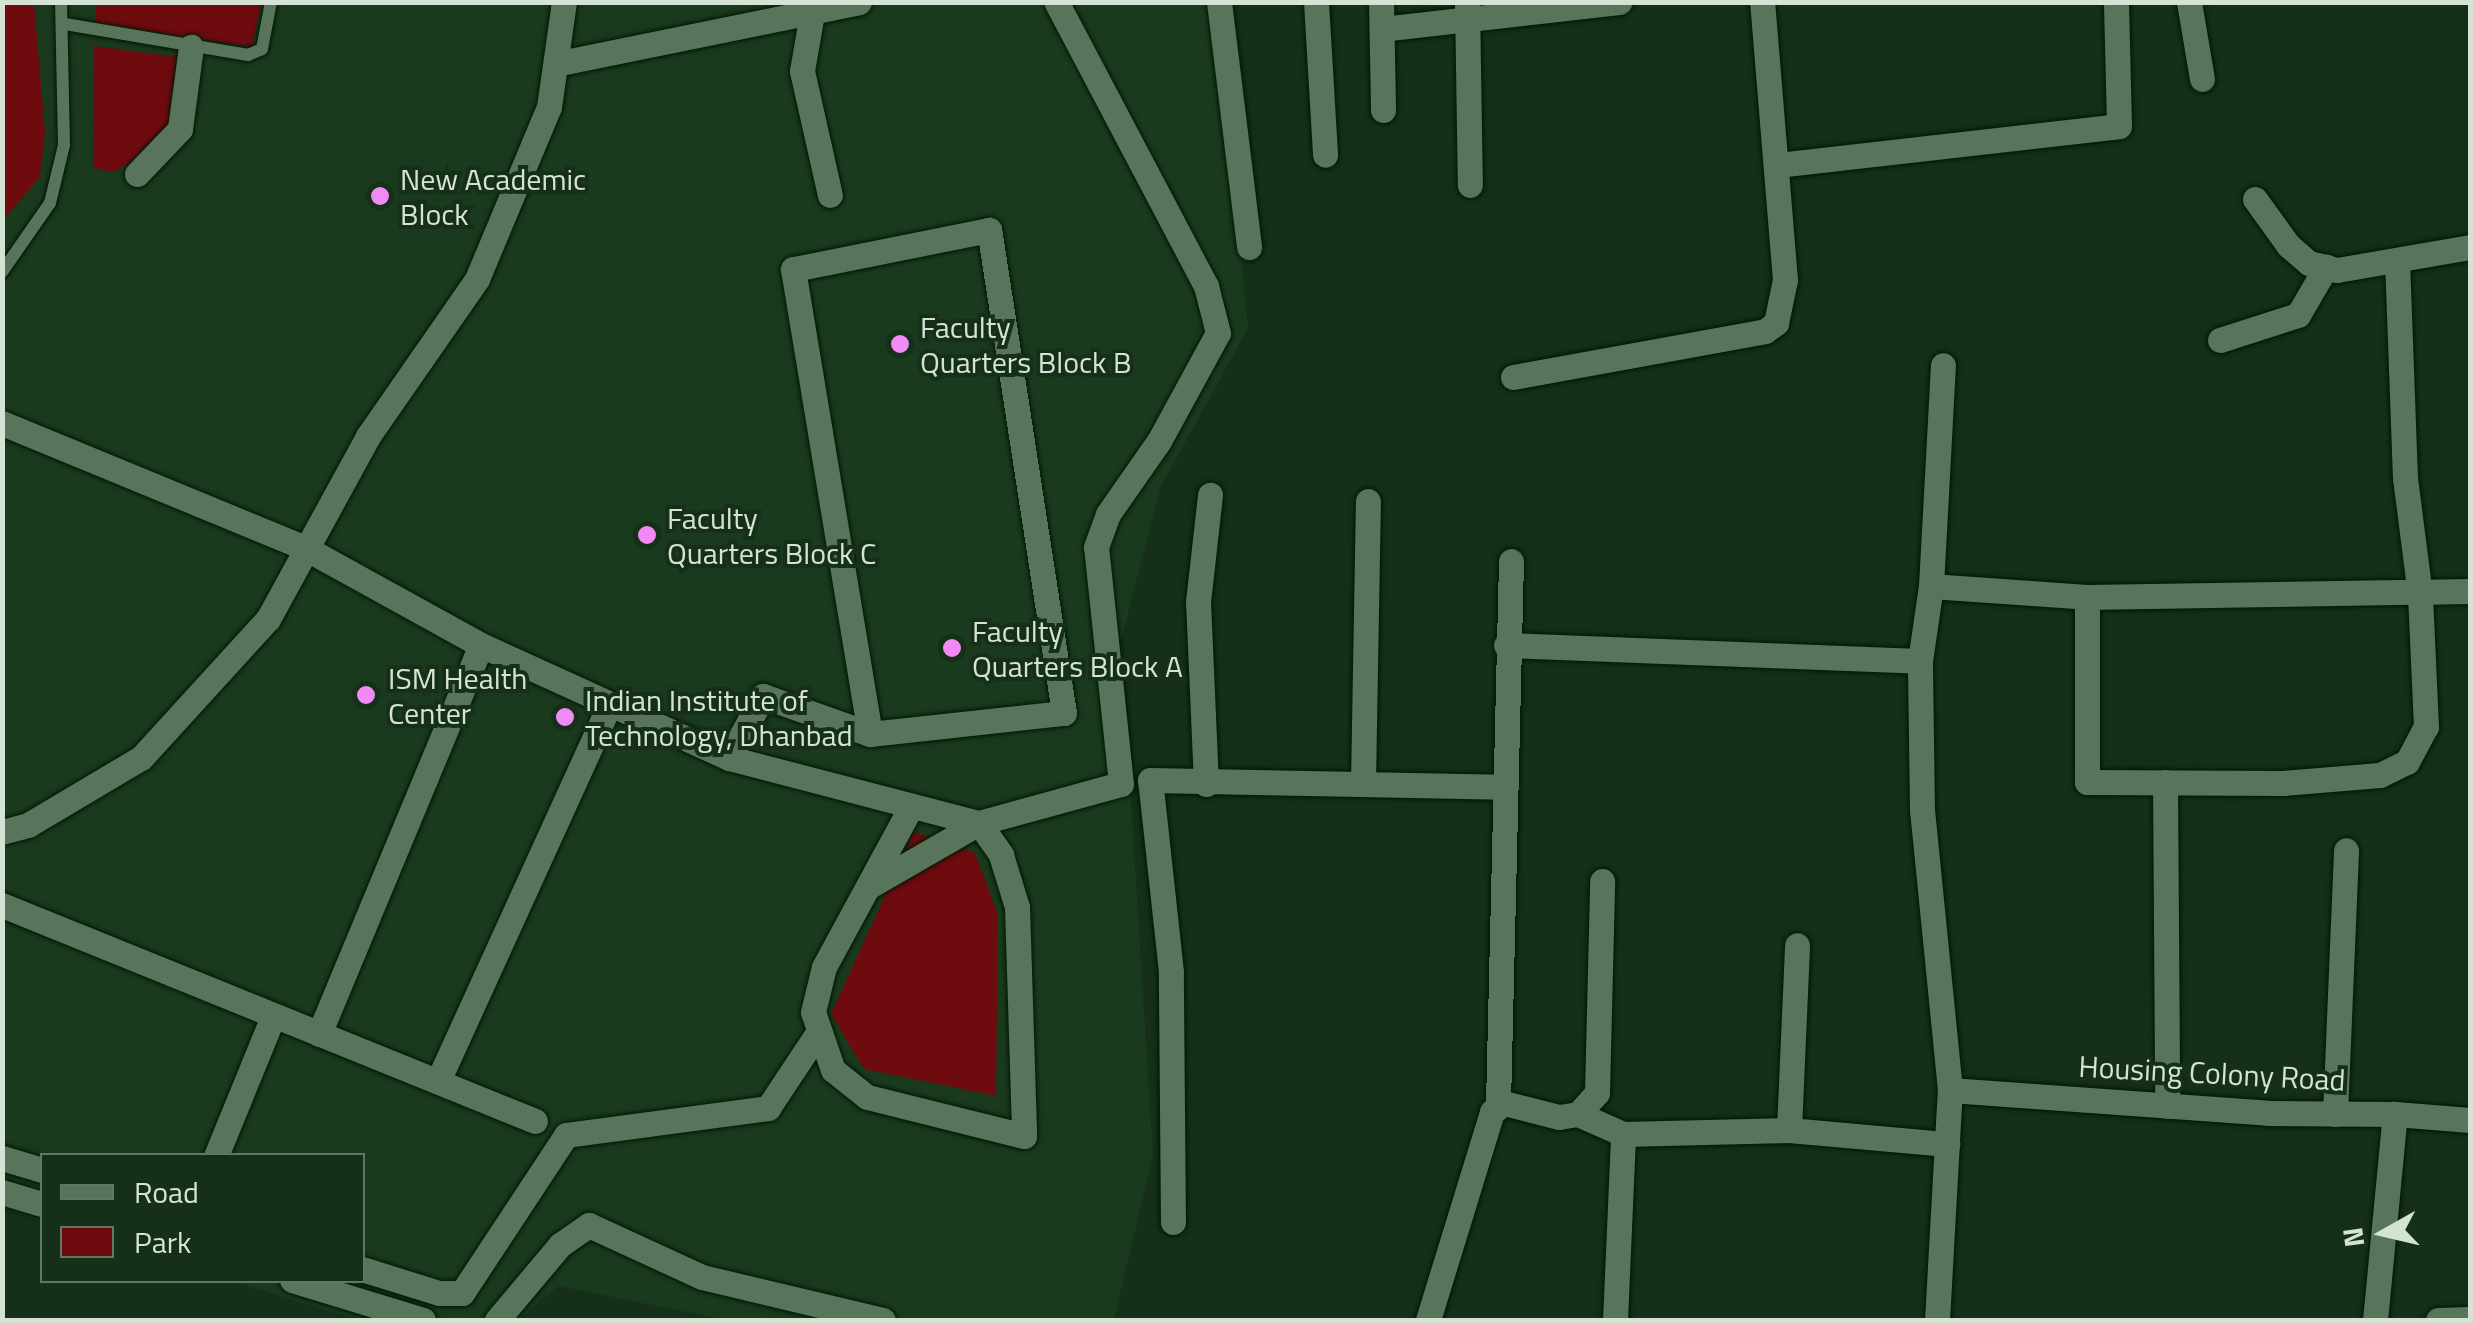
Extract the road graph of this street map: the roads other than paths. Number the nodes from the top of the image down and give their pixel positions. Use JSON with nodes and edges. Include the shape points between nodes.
{"nodes":[{"id":1,"x":62,"y":2,"type":"edge"},
{"id":2,"x":270,"y":2,"type":"edge"},
{"id":3,"x":564,"y":2,"type":"edge"},
{"id":4,"x":859,"y":2,"type":"edge"},
{"id":5,"x":1056,"y":2,"type":"edge"},
{"id":6,"x":1219,"y":2,"type":"edge"},
{"id":7,"x":1316,"y":2,"type":"edge"},
{"id":8,"x":1381,"y":2,"type":"edge"},
{"id":9,"x":1619,"y":2,"type":"edge"},
{"id":10,"x":1762,"y":2,"type":"edge"},
{"id":11,"x":2116,"y":2,"type":"edge"},
{"id":12,"x":2189,"y":2,"type":"edge"},
{"id":13,"x":815,"y":7,"type":"edge"},
{"id":14,"x":1467,"y":12,"type":"edge"},
{"id":15,"x":65,"y":24,"type":"junction"},
{"id":16,"x":1382,"y":29,"type":"junction"},
{"id":17,"x":190,"y":47,"type":"junction"},
{"id":18,"x":560,"y":63,"type":"junction"},
{"id":19,"x":2202,"y":79,"type":"dead end"},
{"id":20,"x":1384,"y":110,"type":"dead end"},
{"id":21,"x":1324,"y":155,"type":"dead end"},
{"id":22,"x":1778,"y":165,"type":"junction"},
{"id":23,"x":137,"y":174,"type":"dead end"},
{"id":24,"x":1470,"y":186,"type":"dead end"},
{"id":25,"x":830,"y":196,"type":"dead end"},
{"id":26,"x":2256,"y":198,"type":"dead end"},
{"id":27,"x":1249,"y":246,"type":"dead end"},
{"id":28,"x":2470,"y":247,"type":"edge"},
{"id":29,"x":2397,"y":262,"type":"junction"},
{"id":30,"x":2326,"y":267,"type":"junction"},
{"id":31,"x":2,"y":272,"type":"edge"},
{"id":32,"x":2220,"y":340,"type":"dead end"},
{"id":33,"x":1943,"y":365,"type":"dead end"},
{"id":34,"x":1513,"y":377,"type":"dead end"},
{"id":35,"x":2,"y":423,"type":"edge"},
{"id":36,"x":1210,"y":495,"type":"dead end"},
{"id":37,"x":1368,"y":502,"type":"dead end"},
{"id":38,"x":307,"y":549,"type":"junction"},
{"id":39,"x":1511,"y":560,"type":"dead end"},
{"id":40,"x":1931,"y":586,"type":"junction"},
{"id":41,"x":2470,"y":591,"type":"edge"},
{"id":42,"x":2420,"y":595,"type":"junction"},
{"id":43,"x":2087,"y":597,"type":"junction"},
{"id":44,"x":481,"y":645,"type":"junction"},
{"id":45,"x":1506,"y":645,"type":"junction"},
{"id":46,"x":1920,"y":661,"type":"junction"},
{"id":47,"x":609,"y":706,"type":"junction"},
{"id":48,"x":870,"y":734,"type":"junction"},
{"id":49,"x":729,"y":758,"type":"junction"},
{"id":50,"x":2164,"y":782,"type":"junction"},
{"id":51,"x":1363,"y":783,"type":"junction"},
{"id":52,"x":1206,"y":784,"type":"junction"},
{"id":53,"x":1503,"y":787,"type":"junction"},
{"id":54,"x":910,"y":807,"type":"junction"},
{"id":55,"x":979,"y":823,"type":"junction"},
{"id":56,"x":2,"y":832,"type":"edge"},
{"id":57,"x":2346,"y":850,"type":"dead end"},
{"id":58,"x":1602,"y":881,"type":"dead end"},
{"id":59,"x":868,"y":887,"type":"junction"},
{"id":60,"x":2,"y":905,"type":"edge"},
{"id":61,"x":1798,"y":945,"type":"dead end"},
{"id":62,"x":272,"y":1019,"type":"junction"},
{"id":63,"x":820,"y":1030,"type":"junction"},
{"id":64,"x":319,"y":1034,"type":"junction"},
{"id":65,"x":438,"y":1080,"type":"junction"},
{"id":66,"x":1950,"y":1090,"type":"junction"},
{"id":67,"x":1498,"y":1104,"type":"junction"},
{"id":68,"x":2167,"y":1106,"type":"junction"},
{"id":69,"x":1578,"y":1114,"type":"junction"},
{"id":70,"x":2335,"y":1114,"type":"junction"},
{"id":71,"x":2395,"y":1114,"type":"junction"},
{"id":72,"x":2470,"y":1120,"type":"edge"},
{"id":73,"x":534,"y":1121,"type":"dead end"},
{"id":74,"x":1789,"y":1130,"type":"junction"},
{"id":75,"x":1622,"y":1134,"type":"junction"},
{"id":76,"x":1947,"y":1144,"type":"junction"},
{"id":77,"x":217,"y":1153,"type":"edge"},
{"id":78,"x":2,"y":1158,"type":"edge"},
{"id":79,"x":40,"y":1169,"type":"edge"},
{"id":80,"x":2,"y":1192,"type":"edge"},
{"id":81,"x":40,"y":1203,"type":"edge"},
{"id":82,"x":1173,"y":1222,"type":"dead end"},
{"id":83,"x":365,"y":1270,"type":"edge"},
{"id":84,"x":302,"y":1283,"type":"edge"},
{"id":85,"x":2470,"y":1319,"type":"edge"},
{"id":86,"x":424,"y":1320,"type":"edge"},
{"id":87,"x":497,"y":1320,"type":"edge"},
{"id":88,"x":884,"y":1320,"type":"edge"},
{"id":89,"x":1428,"y":1320,"type":"edge"},
{"id":90,"x":1614,"y":1320,"type":"edge"},
{"id":91,"x":1937,"y":1320,"type":"edge"},
{"id":92,"x":2376,"y":1320,"type":"edge"},
{"id":93,"x":2438,"y":1320,"type":"edge"}],
"edges":[{"from":1,"to":15,"type":"lane"},
{"from":2,"to":17,"type":"lane","via":[[262,49],[248,55]]},
{"from":3,"to":18,"type":"street"},
{"from":4,"to":13,"type":"street"},
{"from":5,"to":55,"type":"street","via":[[1206,286],[1218,332],[1159,441],[1108,514],[1096,547],[1121,784]]},
{"from":6,"to":27,"type":"street"},
{"from":7,"to":21,"type":"street"},
{"from":8,"to":16,"type":"street"},
{"from":9,"to":14,"type":"street"},
{"from":10,"to":22,"type":"street"},
{"from":11,"to":22,"type":"street","via":[[2119,126]]},
{"from":12,"to":19,"type":"street"},
{"from":13,"to":18,"type":"street"},
{"from":13,"to":25,"type":"street","via":[[802,70]]},
{"from":14,"to":16,"type":"street"},
{"from":14,"to":24,"type":"street"},
{"from":15,"to":17,"type":"lane"},
{"from":15,"to":31,"type":"lane","via":[[64,145],[50,203]]},
{"from":16,"to":20,"type":"street"},
{"from":17,"to":23,"type":"street","via":[[180,130]]},
{"from":18,"to":38,"type":"street","via":[[529,163],[477,278],[368,436]]},
{"from":22,"to":34,"type":"street","via":[[1785,280],[1776,323],[1765,332]]},
{"from":26,"to":30,"type":"street","via":[[2288,245],[2309,263]]},
{"from":28,"to":29,"type":"street"},
{"from":29,"to":30,"type":"street"},
{"from":29,"to":42,"type":"street","via":[[2404,478]]},
{"from":30,"to":32,"type":"street","via":[[2298,315]]},
{"from":33,"to":40,"type":"street"},
{"from":35,"to":38,"type":"street"},
{"from":36,"to":52,"type":"street","via":[[1198,602]]},
{"from":37,"to":51,"type":"street"},
{"from":38,"to":44,"type":"street"},
{"from":38,"to":56,"type":"street","via":[[268,619],[141,758],[28,824]]},
{"from":39,"to":45,"type":"street"},
{"from":40,"to":43,"type":"street"},
{"from":40,"to":46,"type":"street"},
{"from":41,"to":42,"type":"street"},
{"from":42,"to":43,"type":"street"},
{"from":42,"to":50,"type":"street","via":[[2426,727],[2407,762],[2380,775],[2302,782]]},
{"from":43,"to":50,"type":"street","via":[[2088,782]]},
{"from":44,"to":47,"type":"street"},
{"from":44,"to":64,"type":"street"},
{"from":45,"to":46,"type":"street"},
{"from":45,"to":53,"type":"street"},
{"from":46,"to":66,"type":"street","via":[[1922,810]]},
{"from":47,"to":49,"type":"street"},
{"from":47,"to":65,"type":"street"},
{"from":48,"to":48,"type":"street","via":[[1064,713],[988,230],[793,269]]},
{"from":48,"to":49,"type":"street","via":[[763,696]]},
{"from":49,"to":54,"type":"street"},
{"from":50,"to":68,"type":"street"},
{"from":51,"to":52,"type":"street"},
{"from":51,"to":53,"type":"street"},
{"from":52,"to":82,"type":"street","via":[[1150,780],[1171,972]]},
{"from":53,"to":67,"type":"street"},
{"from":54,"to":55,"type":"street"},
{"from":54,"to":59,"type":"street"},
{"from":55,"to":59,"type":"street"},
{"from":55,"to":63,"type":"street","via":[[1001,855],[1017,906],[1024,1136],[868,1097],[833,1070]]},
{"from":57,"to":70,"type":"street"},
{"from":58,"to":69,"type":"street","via":[[1601,1080]]},
{"from":59,"to":63,"type":"street","via":[[824,967],[813,1012]]},
{"from":60,"to":62,"type":"street"},
{"from":61,"to":74,"type":"street"},
{"from":62,"to":64,"type":"street"},
{"from":62,"to":77,"type":"street"},
{"from":63,"to":83,"type":"street","via":[[768,1108],[566,1135],[462,1293]]},
{"from":64,"to":65,"type":"street"},
{"from":65,"to":73,"type":"street"},
{"from":66,"to":68,"type":"street","name":"Housing Colony Road"},
{"from":66,"to":76,"type":"street"},
{"from":67,"to":69,"type":"street","via":[[1559,1117]]},
{"from":67,"to":89,"type":"street"},
{"from":68,"to":70,"type":"street","name":"Housing Colony Road"},
{"from":69,"to":75,"type":"street"},
{"from":70,"to":71,"type":"street","name":"Housing Colony Road"},
{"from":71,"to":72,"type":"street","name":"Housing Colony Road"},
{"from":71,"to":92,"type":"street"},
{"from":74,"to":75,"type":"street"},
{"from":74,"to":76,"type":"street"},
{"from":75,"to":90,"type":"street"},
{"from":76,"to":91,"type":"street"},
{"from":78,"to":79,"type":"street"},
{"from":80,"to":81,"type":"street"},
{"from":84,"to":86,"type":"street"},
{"from":85,"to":93,"type":"street"},
{"from":87,"to":88,"type":"street","via":[[560,1245],[589,1225],[702,1277]]}]}
